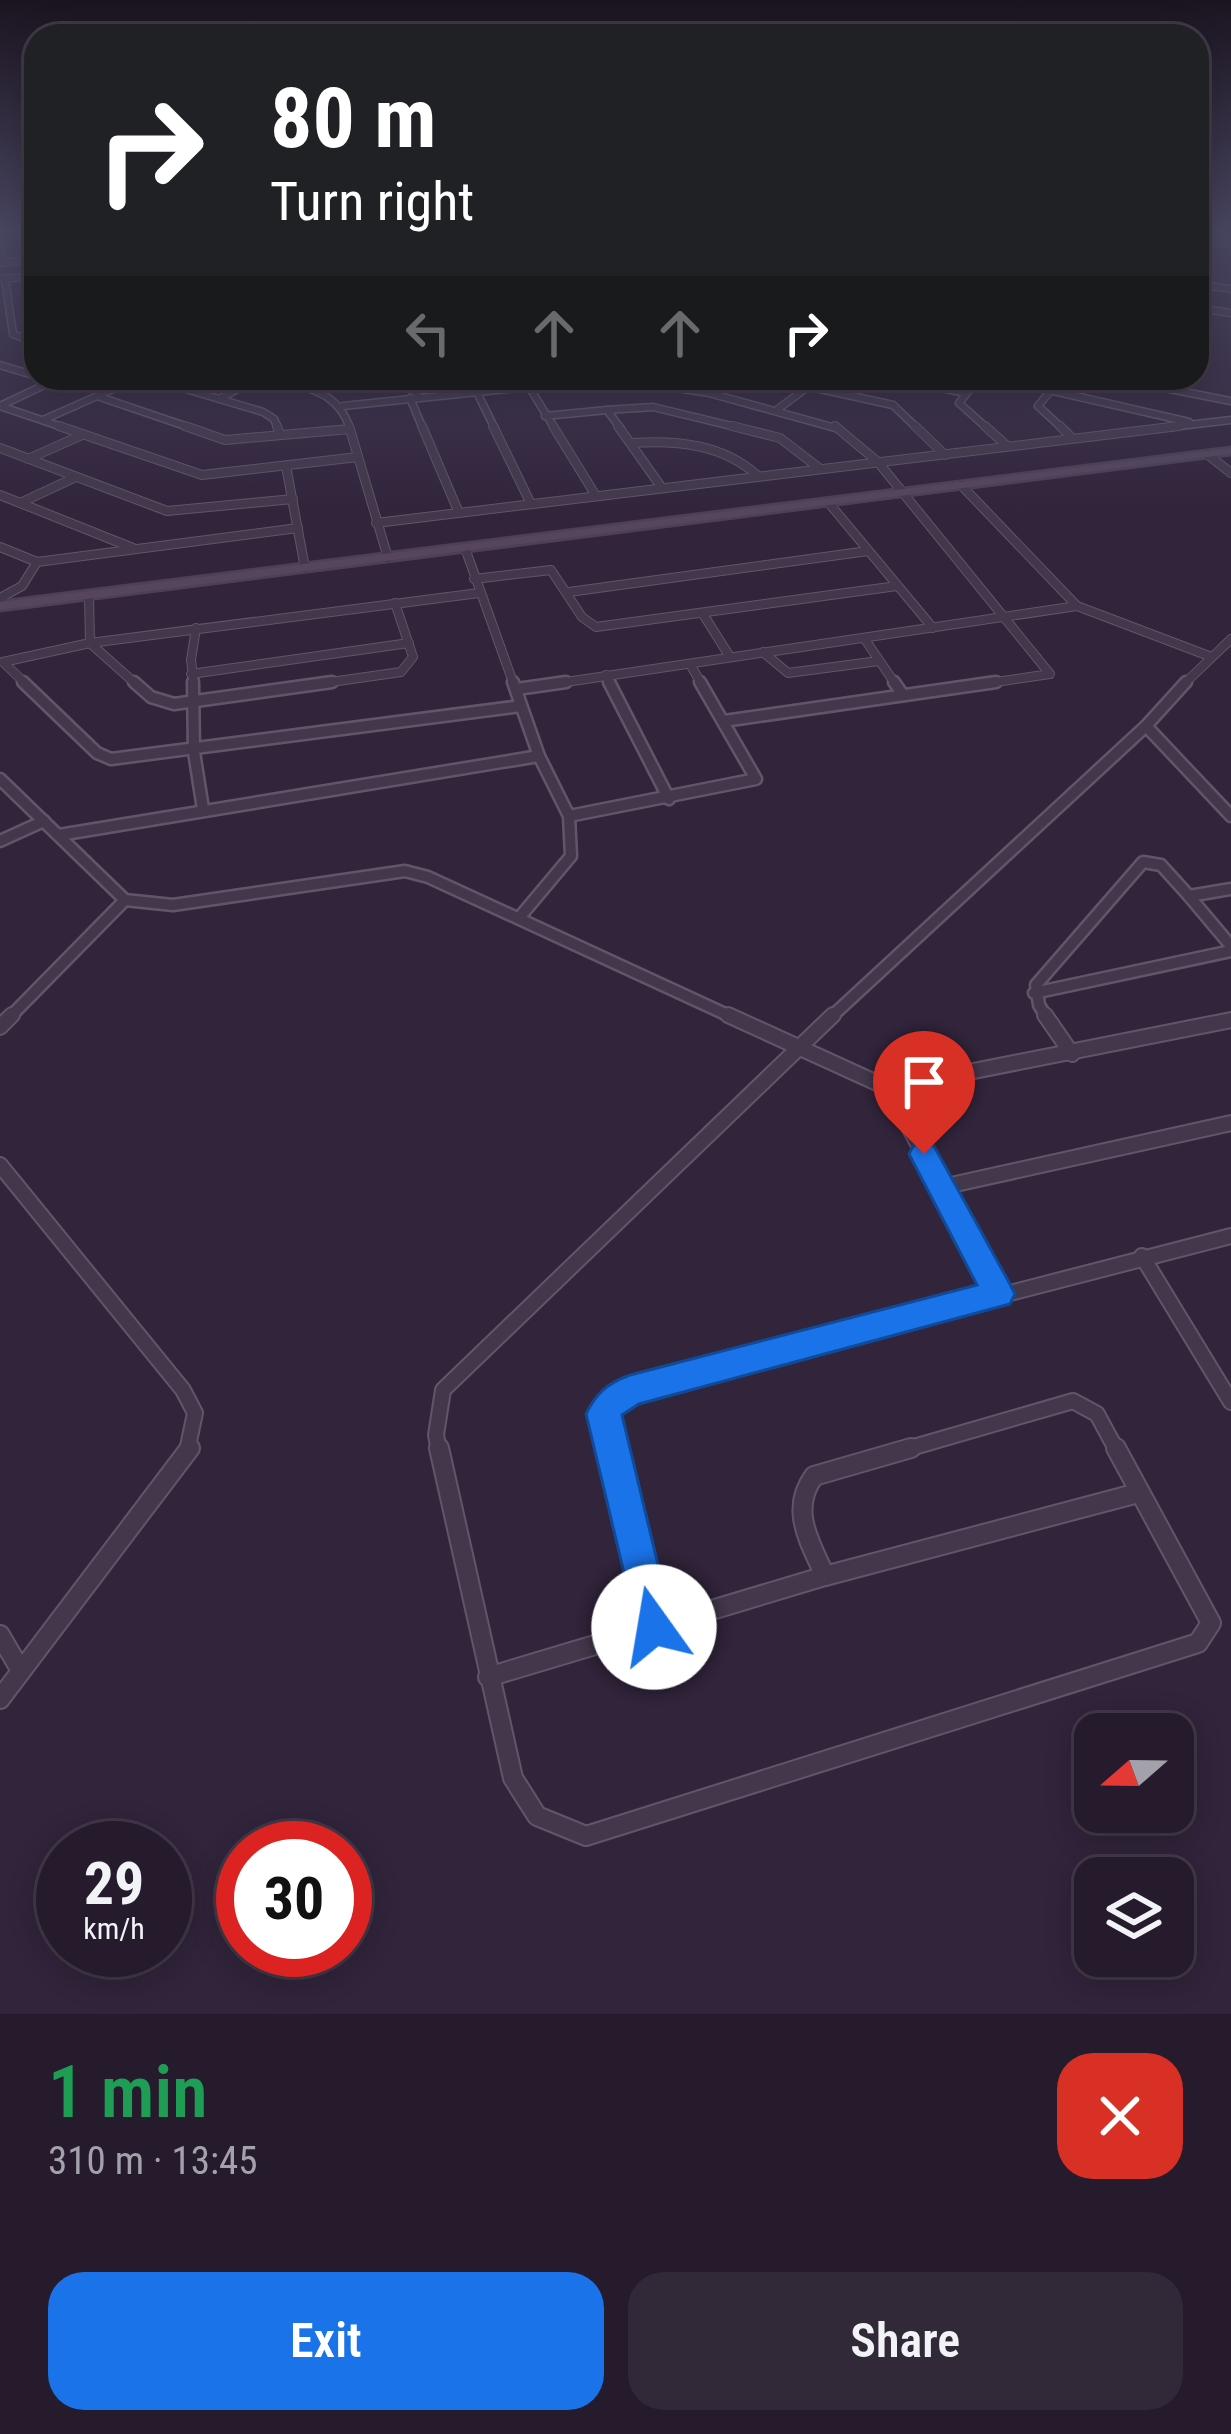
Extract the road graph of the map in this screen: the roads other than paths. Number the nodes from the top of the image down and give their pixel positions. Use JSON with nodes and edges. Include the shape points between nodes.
{"nodes":[{"id":1,"x":27,"y":390,"type":"edge"},
{"id":2,"x":111,"y":390,"type":"edge"},
{"id":3,"x":187,"y":390,"type":"edge"},
{"id":4,"x":236,"y":390,"type":"edge"},
{"id":5,"x":316,"y":390,"type":"edge"},
{"id":6,"x":408,"y":390,"type":"edge"},
{"id":7,"x":475,"y":390,"type":"joint"},
{"id":8,"x":531,"y":390,"type":"edge"},
{"id":9,"x":696,"y":390,"type":"edge"},
{"id":10,"x":714,"y":390,"type":"edge"},
{"id":11,"x":806,"y":390,"type":"edge"},
{"id":12,"x":825,"y":390,"type":"edge"},
{"id":13,"x":951,"y":390,"type":"edge"},
{"id":14,"x":968,"y":390,"type":"edge"},
{"id":15,"x":1049,"y":390,"type":"joint"},
{"id":16,"x":1175,"y":390,"type":"edge"},
{"id":17,"x":710,"y":393,"type":"junction"},
{"id":18,"x":965,"y":393,"type":"junction"},
{"id":19,"x":98,"y":396,"type":"junction"},
{"id":20,"x":414,"y":397,"type":"junction"},
{"id":21,"x":218,"y":400,"type":"junction"},
{"id":22,"x":1231,"y":401,"type":"edge"},
{"id":23,"x":0,"y":406,"type":"edge"},
{"id":24,"x":343,"y":406,"type":"junction"},
{"id":25,"x":778,"y":409,"type":"junction"},
{"id":26,"x":607,"y":410,"type":"junction"},
{"id":27,"x":544,"y":416,"type":"junction"},
{"id":28,"x":1231,"y":420,"type":"edge"},
{"id":29,"x":42,"y":421,"type":"junction"},
{"id":30,"x":1195,"y":424,"type":"junction"},
{"id":31,"x":350,"y":428,"type":"junction"},
{"id":32,"x":82,"y":435,"type":"junction"},
{"id":33,"x":280,"y":435,"type":"junction"},
{"id":34,"x":1072,"y":438,"type":"junction"},
{"id":35,"x":632,"y":442,"type":"junction"},
{"id":36,"x":1006,"y":446,"type":"junction"},
{"id":37,"x":0,"y":448,"type":"edge"},
{"id":38,"x":1231,"y":451,"type":"edge"},
{"id":39,"x":945,"y":454,"type":"junction"},
{"id":40,"x":1207,"y":454,"type":"junction"},
{"id":41,"x":358,"y":457,"type":"junction"},
{"id":42,"x":28,"y":459,"type":"junction"},
{"id":43,"x":878,"y":462,"type":"junction"},
{"id":44,"x":286,"y":466,"type":"junction"},
{"id":45,"x":819,"y":468,"type":"junction"},
{"id":46,"x":1231,"y":472,"type":"edge"},
{"id":47,"x":758,"y":476,"type":"junction"},
{"id":48,"x":76,"y":477,"type":"junction"},
{"id":49,"x":961,"y":484,"type":"junction"},
{"id":50,"x":662,"y":488,"type":"junction"},
{"id":51,"x":901,"y":493,"type":"junction"},
{"id":52,"x":0,"y":496,"type":"edge"},
{"id":53,"x":596,"y":496,"type":"junction"},
{"id":54,"x":292,"y":499,"type":"junction"},
{"id":55,"x":828,"y":502,"type":"junction"},
{"id":56,"x":20,"y":503,"type":"junction"},
{"id":57,"x":531,"y":504,"type":"junction"},
{"id":58,"x":459,"y":513,"type":"junction"},
{"id":59,"x":376,"y":523,"type":"junction"},
{"id":60,"x":298,"y":528,"type":"junction"},
{"id":61,"x":0,"y":547,"type":"edge"},
{"id":62,"x":135,"y":548,"type":"junction"},
{"id":63,"x":465,"y":548,"type":"junction"},
{"id":64,"x":868,"y":551,"type":"junction"},
{"id":65,"x":388,"y":558,"type":"junction"},
{"id":66,"x":37,"y":562,"type":"junction"},
{"id":67,"x":305,"y":568,"type":"junction"},
{"id":68,"x":474,"y":579,"type":"junction"},
{"id":69,"x":897,"y":586,"type":"junction"},
{"id":70,"x":569,"y":592,"type":"junction"},
{"id":71,"x":479,"y":593,"type":"junction"},
{"id":72,"x":89,"y":595,"type":"junction"},
{"id":73,"x":0,"y":602,"type":"edge"},
{"id":74,"x":395,"y":603,"type":"junction"},
{"id":75,"x":1077,"y":606,"type":"junction"},
{"id":76,"x":703,"y":614,"type":"junction"},
{"id":77,"x":1005,"y":616,"type":"junction"},
{"id":78,"x":196,"y":628,"type":"junction"},
{"id":79,"x":933,"y":628,"type":"junction"},
{"id":80,"x":864,"y":638,"type":"junction"},
{"id":81,"x":1231,"y":638,"type":"edge"},
{"id":82,"x":90,"y":643,"type":"junction"},
{"id":83,"x":409,"y":643,"type":"junction"},
{"id":84,"x":763,"y":652,"type":"junction"},
{"id":85,"x":1209,"y":656,"type":"junction"},
{"id":86,"x":730,"y":657,"type":"junction"},
{"id":87,"x":880,"y":662,"type":"junction"},
{"id":88,"x":690,"y":664,"type":"junction"},
{"id":89,"x":191,"y":674,"type":"junction"},
{"id":90,"x":606,"y":675,"type":"junction"},
{"id":91,"x":517,"y":689,"type":"junction"},
{"id":92,"x":903,"y":694,"type":"junction"},
{"id":93,"x":196,"y":704,"type":"junction"},
{"id":94,"x":521,"y":706,"type":"junction"},
{"id":95,"x":724,"y":721,"type":"junction"},
{"id":96,"x":1146,"y":726,"type":"junction"},
{"id":97,"x":194,"y":752,"type":"junction"},
{"id":98,"x":539,"y":756,"type":"junction"},
{"id":99,"x":0,"y":779,"type":"edge"},
{"id":100,"x":669,"y":799,"type":"junction"},
{"id":101,"x":203,"y":809,"type":"junction"},
{"id":102,"x":569,"y":816,"type":"junction"},
{"id":103,"x":1231,"y":816,"type":"edge"},
{"id":104,"x":44,"y":821,"type":"junction"},
{"id":105,"x":59,"y":836,"type":"junction"},
{"id":106,"x":0,"y":841,"type":"edge"},
{"id":107,"x":1231,"y":889,"type":"edge"},
{"id":108,"x":1189,"y":896,"type":"junction"},
{"id":109,"x":125,"y":899,"type":"junction"},
{"id":110,"x":519,"y":919,"type":"junction"},
{"id":111,"x":1231,"y":948,"type":"edge"},
{"id":112,"x":1034,"y":993,"type":"junction"},
{"id":113,"x":1231,"y":1020,"type":"edge"},
{"id":114,"x":0,"y":1027,"type":"edge"},
{"id":115,"x":796,"y":1049,"type":"junction"},
{"id":116,"x":1072,"y":1054,"type":"junction"},
{"id":117,"x":888,"y":1088,"type":"junction"},
{"id":118,"x":1231,"y":1123,"type":"edge"},
{"id":119,"x":0,"y":1166,"type":"edge"},
{"id":120,"x":942,"y":1187,"type":"junction"},
{"id":121,"x":1231,"y":1236,"type":"edge"},
{"id":122,"x":1142,"y":1256,"type":"junction"},
{"id":123,"x":998,"y":1294,"type":"junction"},
{"id":124,"x":1231,"y":1402,"type":"edge"},
{"id":125,"x":1138,"y":1493,"type":"junction"},
{"id":126,"x":825,"y":1576,"type":"junction"},
{"id":127,"x":654,"y":1627,"type":"junction"},
{"id":128,"x":0,"y":1635,"type":"edge"},
{"id":129,"x":21,"y":1670,"type":"junction"},
{"id":130,"x":488,"y":1677,"type":"junction"},
{"id":131,"x":0,"y":1699,"type":"edge"}],
"edges":[{"from":1,"to":23,"type":"street"},
{"from":2,"to":19,"type":"street"},
{"from":3,"to":21,"type":"street"},
{"from":4,"to":21,"type":"street"},
{"from":5,"to":24,"type":"street"},
{"from":6,"to":20,"type":"street"},
{"from":7,"to":20,"type":"street"},
{"from":7,"to":57,"type":"street"},
{"from":8,"to":27,"type":"street"},
{"from":9,"to":17,"type":"street"},
{"from":10,"to":17,"type":"street"},
{"from":11,"to":25,"type":"street"},
{"from":12,"to":39,"type":"street","via":[[893,405]]},
{"from":13,"to":18,"type":"street"},
{"from":14,"to":18,"type":"street"},
{"from":15,"to":30,"type":"street"},
{"from":15,"to":34,"type":"street","via":[[1039,410]]},
{"from":16,"to":22,"type":"street"},
{"from":17,"to":25,"type":"street"},
{"from":18,"to":36,"type":"street","via":[[960,406]]},
{"from":19,"to":29,"type":"street"},
{"from":19,"to":33,"type":"street","via":[[225,440]]},
{"from":20,"to":24,"type":"street"},
{"from":20,"to":58,"type":"street"},
{"from":21,"to":33,"type":"street","via":[[272,416]]},
{"from":23,"to":29,"type":"street"},
{"from":24,"to":31,"type":"street"},
{"from":25,"to":43,"type":"street","via":[[836,426]]},
{"from":26,"to":27,"type":"street"},
{"from":26,"to":35,"type":"street"},
{"from":26,"to":45,"type":"street","via":[[652,407],[780,438]]},
{"from":27,"to":53,"type":"street"},
{"from":28,"to":30,"type":"street"},
{"from":29,"to":32,"type":"street"},
{"from":30,"to":34,"type":"street"},
{"from":31,"to":33,"type":"street"},
{"from":31,"to":41,"type":"street"},
{"from":32,"to":42,"type":"street"},
{"from":32,"to":44,"type":"street","via":[[202,475]]},
{"from":34,"to":36,"type":"street"},
{"from":35,"to":47,"type":"street","via":[[733,456]]},
{"from":35,"to":50,"type":"street"},
{"from":36,"to":39,"type":"street"},
{"from":37,"to":42,"type":"street"},
{"from":38,"to":40,"type":"street"},
{"from":39,"to":43,"type":"street"},
{"from":40,"to":46,"type":"street"},
{"from":40,"to":49,"type":"street"},
{"from":41,"to":44,"type":"street"},
{"from":41,"to":59,"type":"street"},
{"from":42,"to":48,"type":"street"},
{"from":43,"to":45,"type":"street"},
{"from":43,"to":51,"type":"street"},
{"from":44,"to":54,"type":"street"},
{"from":45,"to":47,"type":"street"},
{"from":47,"to":50,"type":"street"},
{"from":48,"to":54,"type":"street","via":[[167,511]]},
{"from":48,"to":56,"type":"street"},
{"from":49,"to":51,"type":"street"},
{"from":49,"to":75,"type":"street"},
{"from":50,"to":53,"type":"street"},
{"from":51,"to":55,"type":"street"},
{"from":51,"to":77,"type":"street"},
{"from":52,"to":56,"type":"street"},
{"from":53,"to":57,"type":"street"},
{"from":54,"to":60,"type":"street"},
{"from":55,"to":63,"type":"street"},
{"from":55,"to":64,"type":"street"},
{"from":56,"to":62,"type":"street"},
{"from":57,"to":58,"type":"street"},
{"from":58,"to":59,"type":"street"},
{"from":59,"to":65,"type":"street"},
{"from":60,"to":62,"type":"street"},
{"from":60,"to":67,"type":"street"},
{"from":61,"to":66,"type":"street"},
{"from":62,"to":66,"type":"street"},
{"from":63,"to":65,"type":"street"},
{"from":63,"to":68,"type":"street"},
{"from":64,"to":69,"type":"street"},
{"from":64,"to":70,"type":"street"},
{"from":65,"to":67,"type":"street"},
{"from":66,"to":73,"type":"street"},
{"from":67,"to":72,"type":"street"},
{"from":68,"to":70,"type":"street","via":[[544,568]]},
{"from":68,"to":71,"type":"street"},
{"from":69,"to":76,"type":"street"},
{"from":69,"to":79,"type":"street"},
{"from":70,"to":76,"type":"street","via":[[581,619],[596,627]]},
{"from":71,"to":74,"type":"street"},
{"from":71,"to":91,"type":"street"},
{"from":72,"to":73,"type":"street"},
{"from":72,"to":82,"type":"street"},
{"from":74,"to":78,"type":"street"},
{"from":74,"to":83,"type":"street"},
{"from":75,"to":77,"type":"street"},
{"from":75,"to":85,"type":"street"},
{"from":76,"to":86,"type":"street"},
{"from":77,"to":79,"type":"street"},
{"from":77,"to":92,"type":"street","via":[[1050,674]]},
{"from":78,"to":82,"type":"street"},
{"from":78,"to":89,"type":"street"},
{"from":79,"to":80,"type":"street"},
{"from":80,"to":84,"type":"street"},
{"from":80,"to":87,"type":"street"},
{"from":81,"to":85,"type":"street"},
{"from":82,"to":93,"type":"street","via":[[151,697]]},
{"from":82,"to":97,"type":"street","via":[[8,657],[4,667],[97,753],[127,760]]},
{"from":83,"to":89,"type":"street"},
{"from":83,"to":93,"type":"street","via":[[412,663],[391,675]]},
{"from":84,"to":86,"type":"street"},
{"from":84,"to":87,"type":"street","via":[[788,673]]},
{"from":85,"to":96,"type":"street"},
{"from":86,"to":88,"type":"street"},
{"from":87,"to":92,"type":"street"},
{"from":88,"to":90,"type":"street"},
{"from":88,"to":95,"type":"street"},
{"from":89,"to":93,"type":"street"},
{"from":90,"to":91,"type":"street"},
{"from":90,"to":100,"type":"street"},
{"from":91,"to":94,"type":"street"},
{"from":92,"to":95,"type":"street"},
{"from":93,"to":97,"type":"street"},
{"from":94,"to":97,"type":"street"},
{"from":94,"to":98,"type":"street"},
{"from":95,"to":100,"type":"street","via":[[755,779]]},
{"from":96,"to":103,"type":"street"},
{"from":96,"to":115,"type":"street"},
{"from":97,"to":101,"type":"street"},
{"from":98,"to":101,"type":"street"},
{"from":98,"to":102,"type":"street"},
{"from":99,"to":104,"type":"street"},
{"from":100,"to":102,"type":"street"},
{"from":101,"to":105,"type":"street"},
{"from":102,"to":110,"type":"street","via":[[571,856]]},
{"from":104,"to":105,"type":"street"},
{"from":104,"to":106,"type":"street"},
{"from":105,"to":109,"type":"street"},
{"from":107,"to":108,"type":"street"},
{"from":108,"to":111,"type":"street"},
{"from":108,"to":112,"type":"street","via":[[1161,865],[1143,862]]},
{"from":109,"to":110,"type":"street","via":[[173,905],[405,871]]},
{"from":109,"to":114,"type":"street"},
{"from":110,"to":115,"type":"street"},
{"from":111,"to":112,"type":"street"},
{"from":112,"to":116,"type":"street"},
{"from":113,"to":116,"type":"street"},
{"from":115,"to":117,"type":"street"},
{"from":115,"to":130,"type":"street","via":[[443,1390],[436,1435]]},
{"from":116,"to":117,"type":"street"},
{"from":117,"to":120,"type":"street"},
{"from":118,"to":120,"type":"street"},
{"from":119,"to":129,"type":"street","via":[[195,1413],[191,1446]]},
{"from":120,"to":123,"type":"street"},
{"from":121,"to":122,"type":"street"},
{"from":122,"to":123,"type":"street"},
{"from":122,"to":124,"type":"street"},
{"from":123,"to":127,"type":"street","via":[[630,1390],[610,1404],[604,1414]]},
{"from":125,"to":126,"type":"street"},
{"from":125,"to":126,"type":"street","via":[[1097,1414],[1082,1402],[1064,1402],[814,1476],[798,1509]]},
{"from":125,"to":130,"type":"street","via":[[1211,1623],[1198,1643],[586,1836],[535,1816],[514,1790]]},
{"from":126,"to":127,"type":"street"},
{"from":127,"to":130,"type":"street"},
{"from":128,"to":129,"type":"street"},
{"from":129,"to":131,"type":"street"}]}
